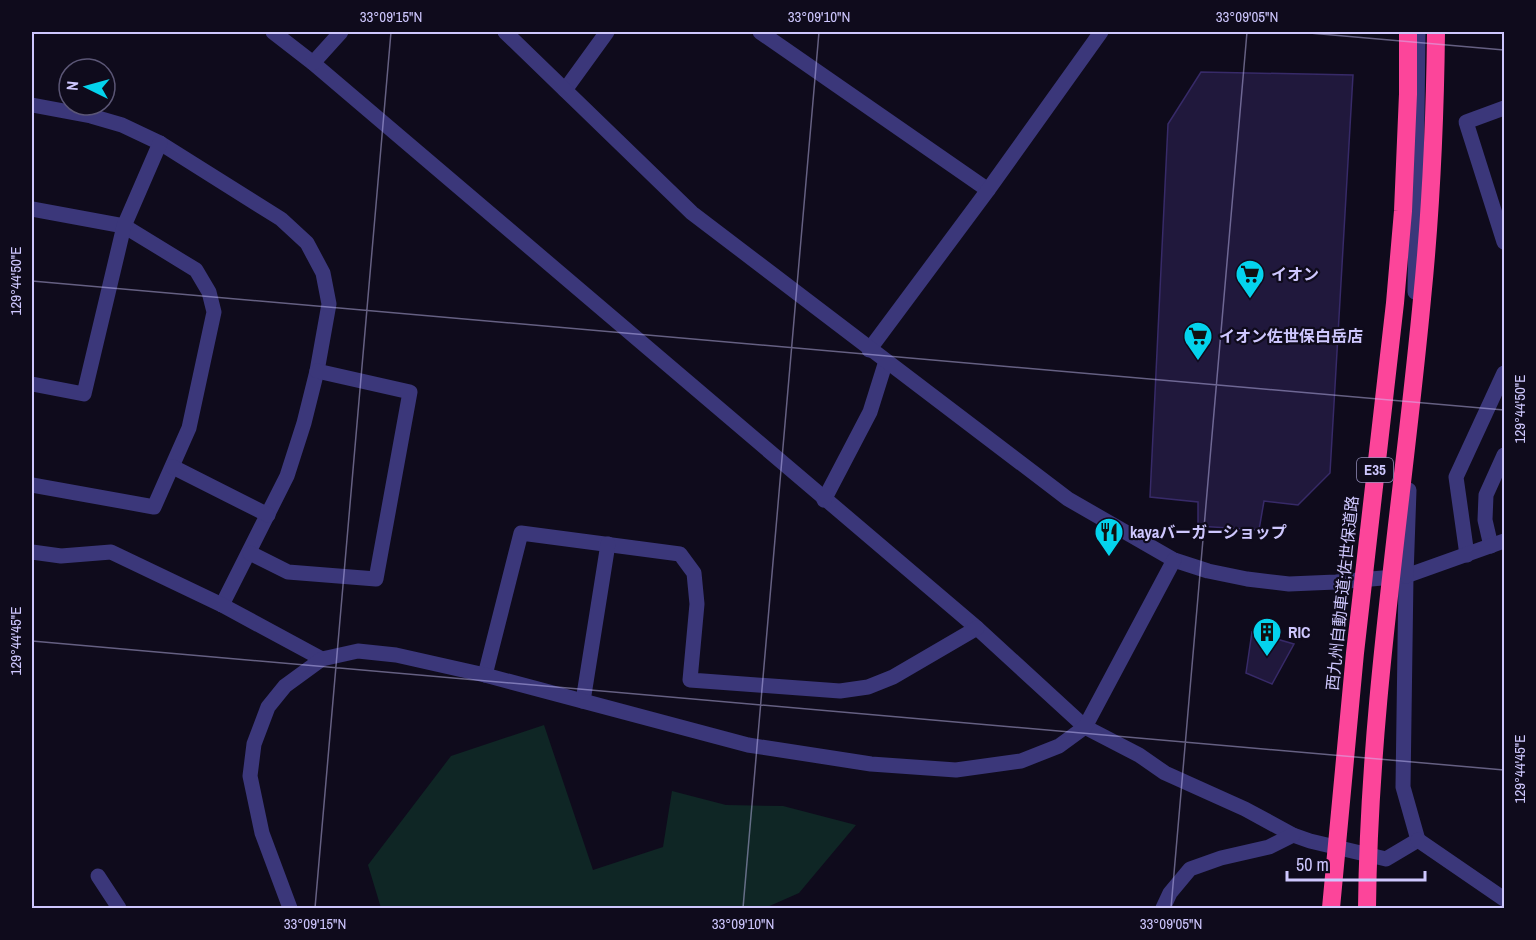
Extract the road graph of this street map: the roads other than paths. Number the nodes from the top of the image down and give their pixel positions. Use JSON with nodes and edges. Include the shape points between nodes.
{"nodes":[{"id":1,"x":273,"y":32,"type":"edge"},
{"id":2,"x":341,"y":32,"type":"edge"},
{"id":3,"x":505,"y":32,"type":"edge"},
{"id":4,"x":606,"y":32,"type":"edge"},
{"id":5,"x":760,"y":32,"type":"edge"},
{"id":6,"x":1101,"y":32,"type":"edge"},
{"id":7,"x":1408,"y":32,"type":"edge"},
{"id":8,"x":1418,"y":32,"type":"edge"},
{"id":9,"x":1436,"y":32,"type":"edge"},
{"id":10,"x":313,"y":63,"type":"junction"},
{"id":11,"x":565,"y":90,"type":"junction"},
{"id":12,"x":32,"y":105,"type":"edge"},
{"id":13,"x":1504,"y":108,"type":"edge"},
{"id":14,"x":160,"y":143,"type":"junction"},
{"id":15,"x":988,"y":190,"type":"junction"},
{"id":16,"x":32,"y":209,"type":"edge"},
{"id":17,"x":124,"y":226,"type":"junction"},
{"id":18,"x":1504,"y":242,"type":"edge"},
{"id":19,"x":869,"y":350,"type":"junction"},
{"id":20,"x":886,"y":362,"type":"junction"},
{"id":21,"x":317,"y":370,"type":"junction"},
{"id":22,"x":1504,"y":373,"type":"edge"},
{"id":23,"x":32,"y":384,"type":"edge"},
{"id":24,"x":1504,"y":455,"type":"edge"},
{"id":25,"x":173,"y":467,"type":"junction"},
{"id":26,"x":32,"y":485,"type":"edge"},
{"id":27,"x":824,"y":500,"type":"junction"},
{"id":28,"x":268,"y":515,"type":"junction"},
{"id":29,"x":608,"y":544,"type":"junction"},
{"id":30,"x":1498,"y":544,"type":"edge"},
{"id":31,"x":32,"y":552,"type":"edge"},
{"id":32,"x":250,"y":553,"type":"junction"},
{"id":33,"x":1467,"y":555,"type":"junction"},
{"id":34,"x":1174,"y":560,"type":"junction"},
{"id":35,"x":1406,"y":576,"type":"junction"},
{"id":36,"x":222,"y":605,"type":"junction"},
{"id":37,"x":977,"y":628,"type":"junction"},
{"id":38,"x":322,"y":659,"type":"junction"},
{"id":39,"x":485,"y":675,"type":"junction"},
{"id":40,"x":583,"y":701,"type":"junction"},
{"id":41,"x":1085,"y":727,"type":"junction"},
{"id":42,"x":1293,"y":835,"type":"junction"},
{"id":43,"x":1418,"y":840,"type":"junction"},
{"id":44,"x":98,"y":876,"type":"dead end"},
{"id":45,"x":1504,"y":899,"type":"edge"},
{"id":46,"x":119,"y":909,"type":"edge"},
{"id":47,"x":290,"y":909,"type":"edge"},
{"id":48,"x":1163,"y":909,"type":"edge"},
{"id":49,"x":1331,"y":909,"type":"edge"},
{"id":50,"x":1367,"y":909,"type":"edge"}],
"edges":[{"from":1,"to":10,"type":"street"},
{"from":2,"to":10,"type":"street"},
{"from":3,"to":11,"type":"street"},
{"from":4,"to":11,"type":"street"},
{"from":5,"to":15,"type":"street"},
{"from":6,"to":15,"type":"street"},
{"from":7,"to":49,"type":"highway","name":"西九州自動車道;佐世保道路","number":"E35","bridge":true,"via":[[1403,211],[1395,303],[1355,653]]},
{"from":8,"to":35,"type":"street"},
{"from":9,"to":50,"type":"highway","number":"E35","bridge":true,"via":[[1431,193],[1376,721]]},
{"from":10,"to":27,"type":"street"},
{"from":11,"to":19,"type":"street","via":[[692,213]]},
{"from":12,"to":14,"type":"street","via":[[122,124]]},
{"from":13,"to":18,"type":"street","via":[[1466,122]]},
{"from":14,"to":17,"type":"street"},
{"from":14,"to":21,"type":"street","via":[[281,219],[307,243],[324,273],[329,304]]},
{"from":15,"to":19,"type":"street"},
{"from":16,"to":17,"type":"street"},
{"from":17,"to":23,"type":"street","via":[[84,394]]},
{"from":17,"to":25,"type":"street","via":[[195,270],[209,292],[214,312],[189,428]]},
{"from":19,"to":20,"type":"street"},
{"from":20,"to":27,"type":"street","via":[[870,412]]},
{"from":20,"to":34,"type":"street","via":[[1068,500]]},
{"from":21,"to":28,"type":"street","via":[[287,476]]},
{"from":21,"to":32,"type":"street","via":[[410,392],[376,579],[288,572]]},
{"from":22,"to":33,"type":"street","via":[[1456,477]]},
{"from":24,"to":30,"type":"street","via":[[1486,495],[1485,520]]},
{"from":25,"to":26,"type":"street","via":[[154,507]]},
{"from":25,"to":28,"type":"street"},
{"from":27,"to":37,"type":"street"},
{"from":28,"to":32,"type":"street"},
{"from":29,"to":37,"type":"street","via":[[680,554],[694,573],[697,604],[690,680],[840,691],[868,687],[893,677]]},
{"from":29,"to":39,"type":"street","via":[[521,532]]},
{"from":29,"to":40,"type":"street"},
{"from":30,"to":33,"type":"street"},
{"from":31,"to":36,"type":"street","via":[[111,552]]},
{"from":32,"to":36,"type":"street"},
{"from":33,"to":35,"type":"street"},
{"from":34,"to":35,"type":"street","via":[[1208,571],[1289,584]]},
{"from":34,"to":41,"type":"street"},
{"from":35,"to":43,"type":"street","via":[[1403,786]]},
{"from":36,"to":38,"type":"street"},
{"from":37,"to":41,"type":"street"},
{"from":38,"to":39,"type":"street","via":[[358,651],[396,655]]},
{"from":38,"to":47,"type":"street","via":[[285,686],[268,707],[254,744],[250,776],[262,833]]},
{"from":39,"to":40,"type":"street"},
{"from":40,"to":41,"type":"street","via":[[747,745],[871,764],[956,770],[1021,761],[1059,746]]},
{"from":41,"to":42,"type":"street","via":[[1165,773]]},
{"from":42,"to":43,"type":"street","via":[[1386,859]]},
{"from":42,"to":48,"type":"street","via":[[1269,847],[1190,869],[1170,893]]},
{"from":43,"to":45,"type":"street"},
{"from":44,"to":46,"type":"street"}]}
